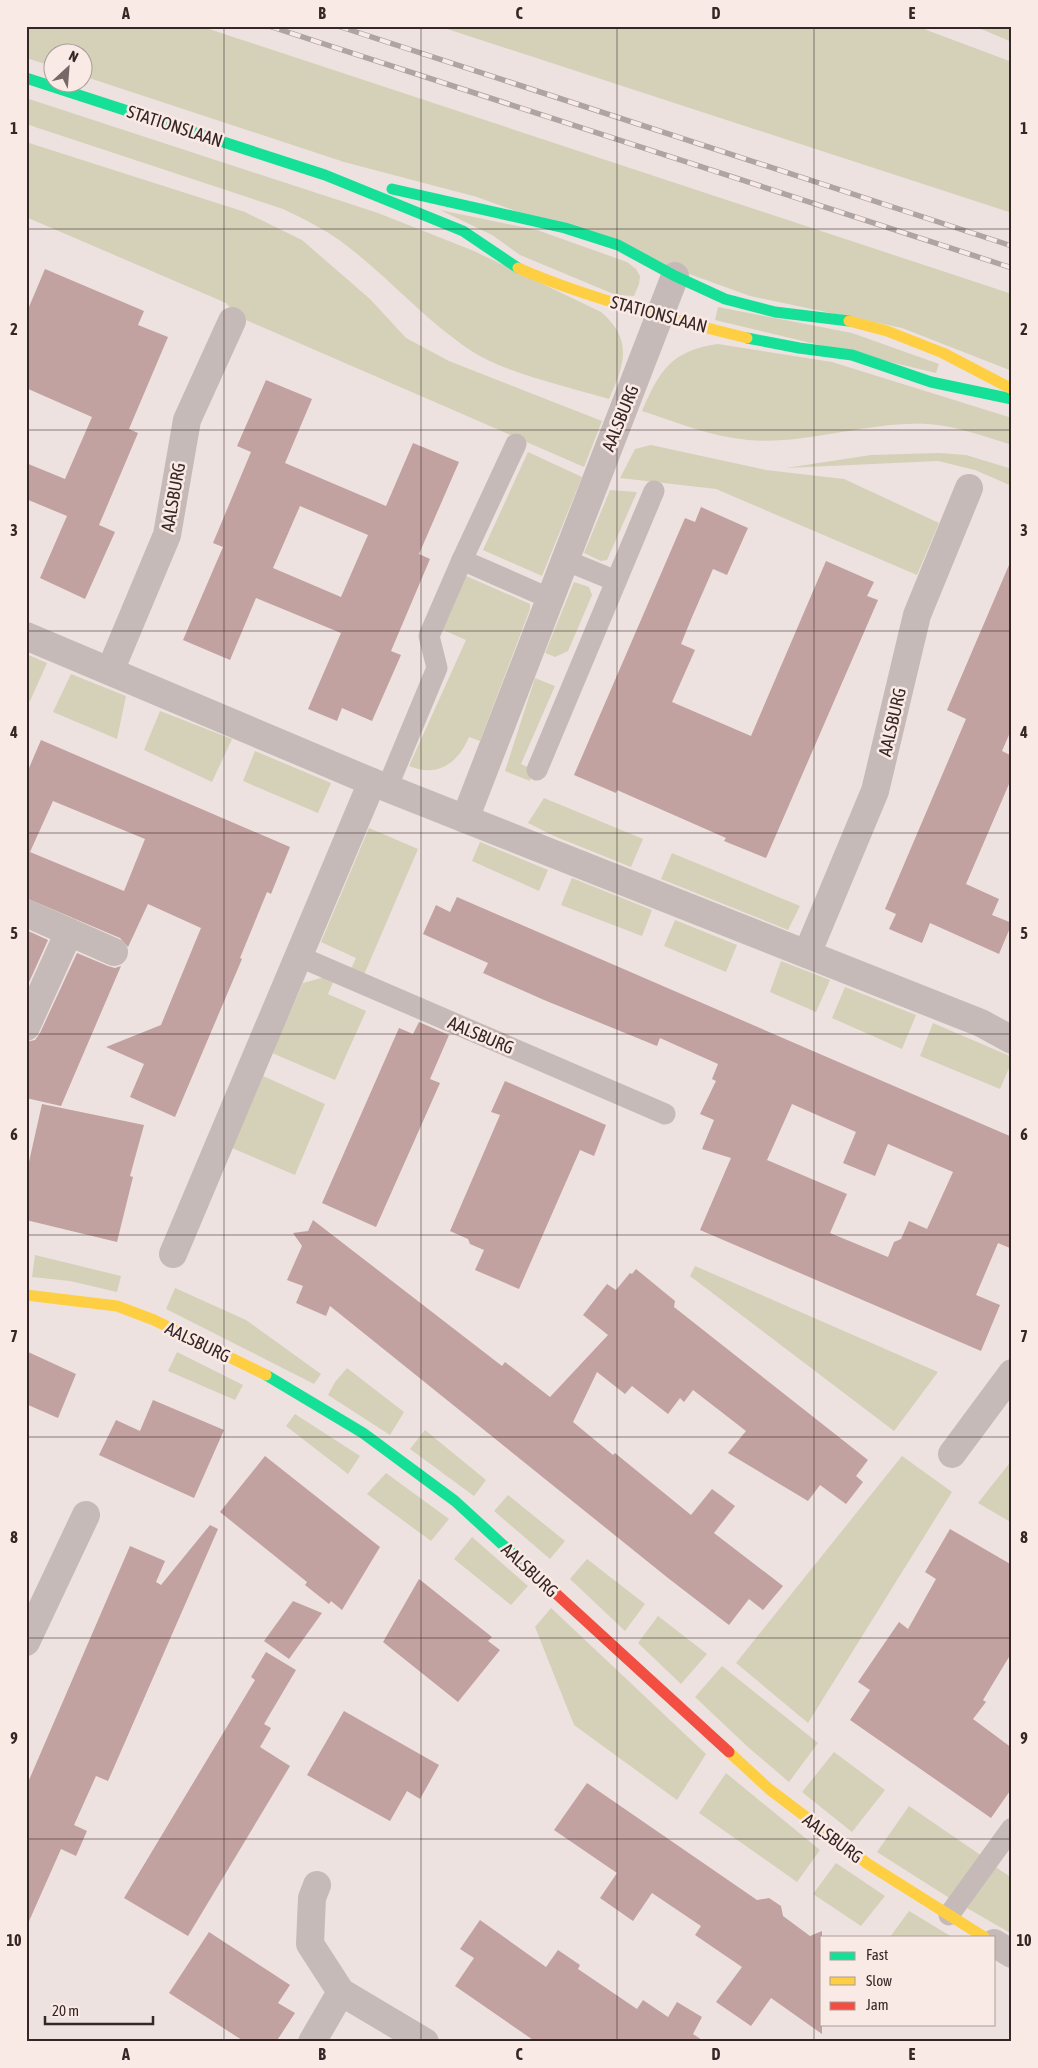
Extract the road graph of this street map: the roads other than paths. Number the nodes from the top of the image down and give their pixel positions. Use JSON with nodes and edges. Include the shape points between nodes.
{"nodes":[{"id":1,"x":26,"y":78,"type":"edge"},
{"id":2,"x":324,"y":174,"type":"junction"},
{"id":3,"x":675,"y":276,"type":"junction"},
{"id":4,"x":660,"y":316,"type":"junction"},
{"id":5,"x":232,"y":321,"type":"dead end"},
{"id":6,"x":1012,"y":389,"type":"edge"},
{"id":7,"x":1012,"y":399,"type":"edge"},
{"id":8,"x":516,"y":444,"type":"dead end"},
{"id":9,"x":970,"y":488,"type":"dead end"},
{"id":10,"x":654,"y":490,"type":"dead end"},
{"id":11,"x":462,"y":560,"type":"junction"},
{"id":12,"x":565,"y":560,"type":"junction"},
{"id":13,"x":616,"y":581,"type":"junction"},
{"id":14,"x":551,"y":599,"type":"junction"},
{"id":15,"x":26,"y":636,"type":"edge"},
{"id":16,"x":110,"y":671,"type":"junction"},
{"id":17,"x":536,"y":770,"type":"dead end"},
{"id":18,"x":379,"y":785,"type":"junction"},
{"id":19,"x":465,"y":819,"type":"junction"},
{"id":20,"x":26,"y":913,"type":"edge"},
{"id":21,"x":69,"y":932,"type":"junction"},
{"id":22,"x":114,"y":952,"type":"dead end"},
{"id":23,"x":807,"y":954,"type":"junction"},
{"id":24,"x":298,"y":956,"type":"junction"},
{"id":25,"x":26,"y":1028,"type":"edge"},
{"id":26,"x":1012,"y":1040,"type":"edge"},
{"id":27,"x":665,"y":1114,"type":"dead end"},
{"id":28,"x":174,"y":1254,"type":"dead end"},
{"id":29,"x":26,"y":1295,"type":"edge"},
{"id":30,"x":1012,"y":1373,"type":"edge"},
{"id":31,"x":952,"y":1454,"type":"dead end"},
{"id":32,"x":86,"y":1515,"type":"dead end"},
{"id":33,"x":26,"y":1642,"type":"edge"},
{"id":34,"x":1012,"y":1828,"type":"edge"},
{"id":35,"x":318,"y":1886,"type":"dead end"},
{"id":36,"x":949,"y":1915,"type":"junction"},
{"id":37,"x":982,"y":1936,"type":"edge"},
{"id":38,"x":996,"y":1944,"type":"edge"},
{"id":39,"x":1012,"y":1954,"type":"edge"},
{"id":40,"x":341,"y":1992,"type":"junction"},
{"id":41,"x":312,"y":2042,"type":"edge"},
{"id":42,"x":425,"y":2042,"type":"edge"}],
"edges":[{"from":1,"to":2,"type":"street","name":"STATIONSLAAN"},
{"from":2,"to":3,"type":"street","name":"STATIONSLAAN","via":[[565,228],[618,245]]},
{"from":2,"to":4,"type":"street","name":"STATIONSLAAN","via":[[463,232],[516,267],[553,283]]},
{"from":3,"to":4,"type":"street","name":"AALSBURG"},
{"from":3,"to":6,"type":"street","name":"STATIONSLAAN","via":[[725,299],[775,312],[845,320],[887,331],[943,353]]},
{"from":4,"to":7,"type":"street","name":"STATIONSLAAN","via":[[769,343],[852,355],[931,382]]},
{"from":4,"to":12,"type":"street","name":"AALSBURG"},
{"from":5,"to":16,"type":"street","name":"AALSBURG","via":[[186,420],[167,535]]},
{"from":8,"to":11,"type":"lane"},
{"from":9,"to":23,"type":"street","name":"AALSBURG","via":[[917,615],[875,791]]},
{"from":10,"to":13,"type":"lane"},
{"from":11,"to":14,"type":"lane"},
{"from":11,"to":18,"type":"lane","via":[[429,636],[438,668]]},
{"from":12,"to":13,"type":"lane"},
{"from":12,"to":14,"type":"street","name":"AALSBURG"},
{"from":13,"to":17,"type":"lane"},
{"from":14,"to":19,"type":"street","name":"AALSBURG"},
{"from":15,"to":16,"type":"street"},
{"from":16,"to":18,"type":"street"},
{"from":18,"to":19,"type":"street"},
{"from":18,"to":24,"type":"street"},
{"from":19,"to":23,"type":"street"},
{"from":20,"to":21,"type":"street"},
{"from":21,"to":22,"type":"street"},
{"from":21,"to":25,"type":"street"},
{"from":23,"to":26,"type":"street","via":[[981,1023]]},
{"from":24,"to":27,"type":"lane","name":"AALSBURG"},
{"from":24,"to":28,"type":"street"},
{"from":29,"to":36,"type":"street","name":"AALSBURG","via":[[117,1306],[154,1320],[265,1374],[363,1433],[455,1501],[769,1789],[868,1864]]},
{"from":30,"to":31,"type":"street"},
{"from":32,"to":33,"type":"street"},
{"from":34,"to":36,"type":"lane"},
{"from":35,"to":40,"type":"street","via":[[312,1898],[310,1944]]},
{"from":36,"to":37,"type":"street","name":"AALSBURG"},
{"from":38,"to":39,"type":"street"},
{"from":40,"to":41,"type":"street"},
{"from":40,"to":42,"type":"street"}]}
